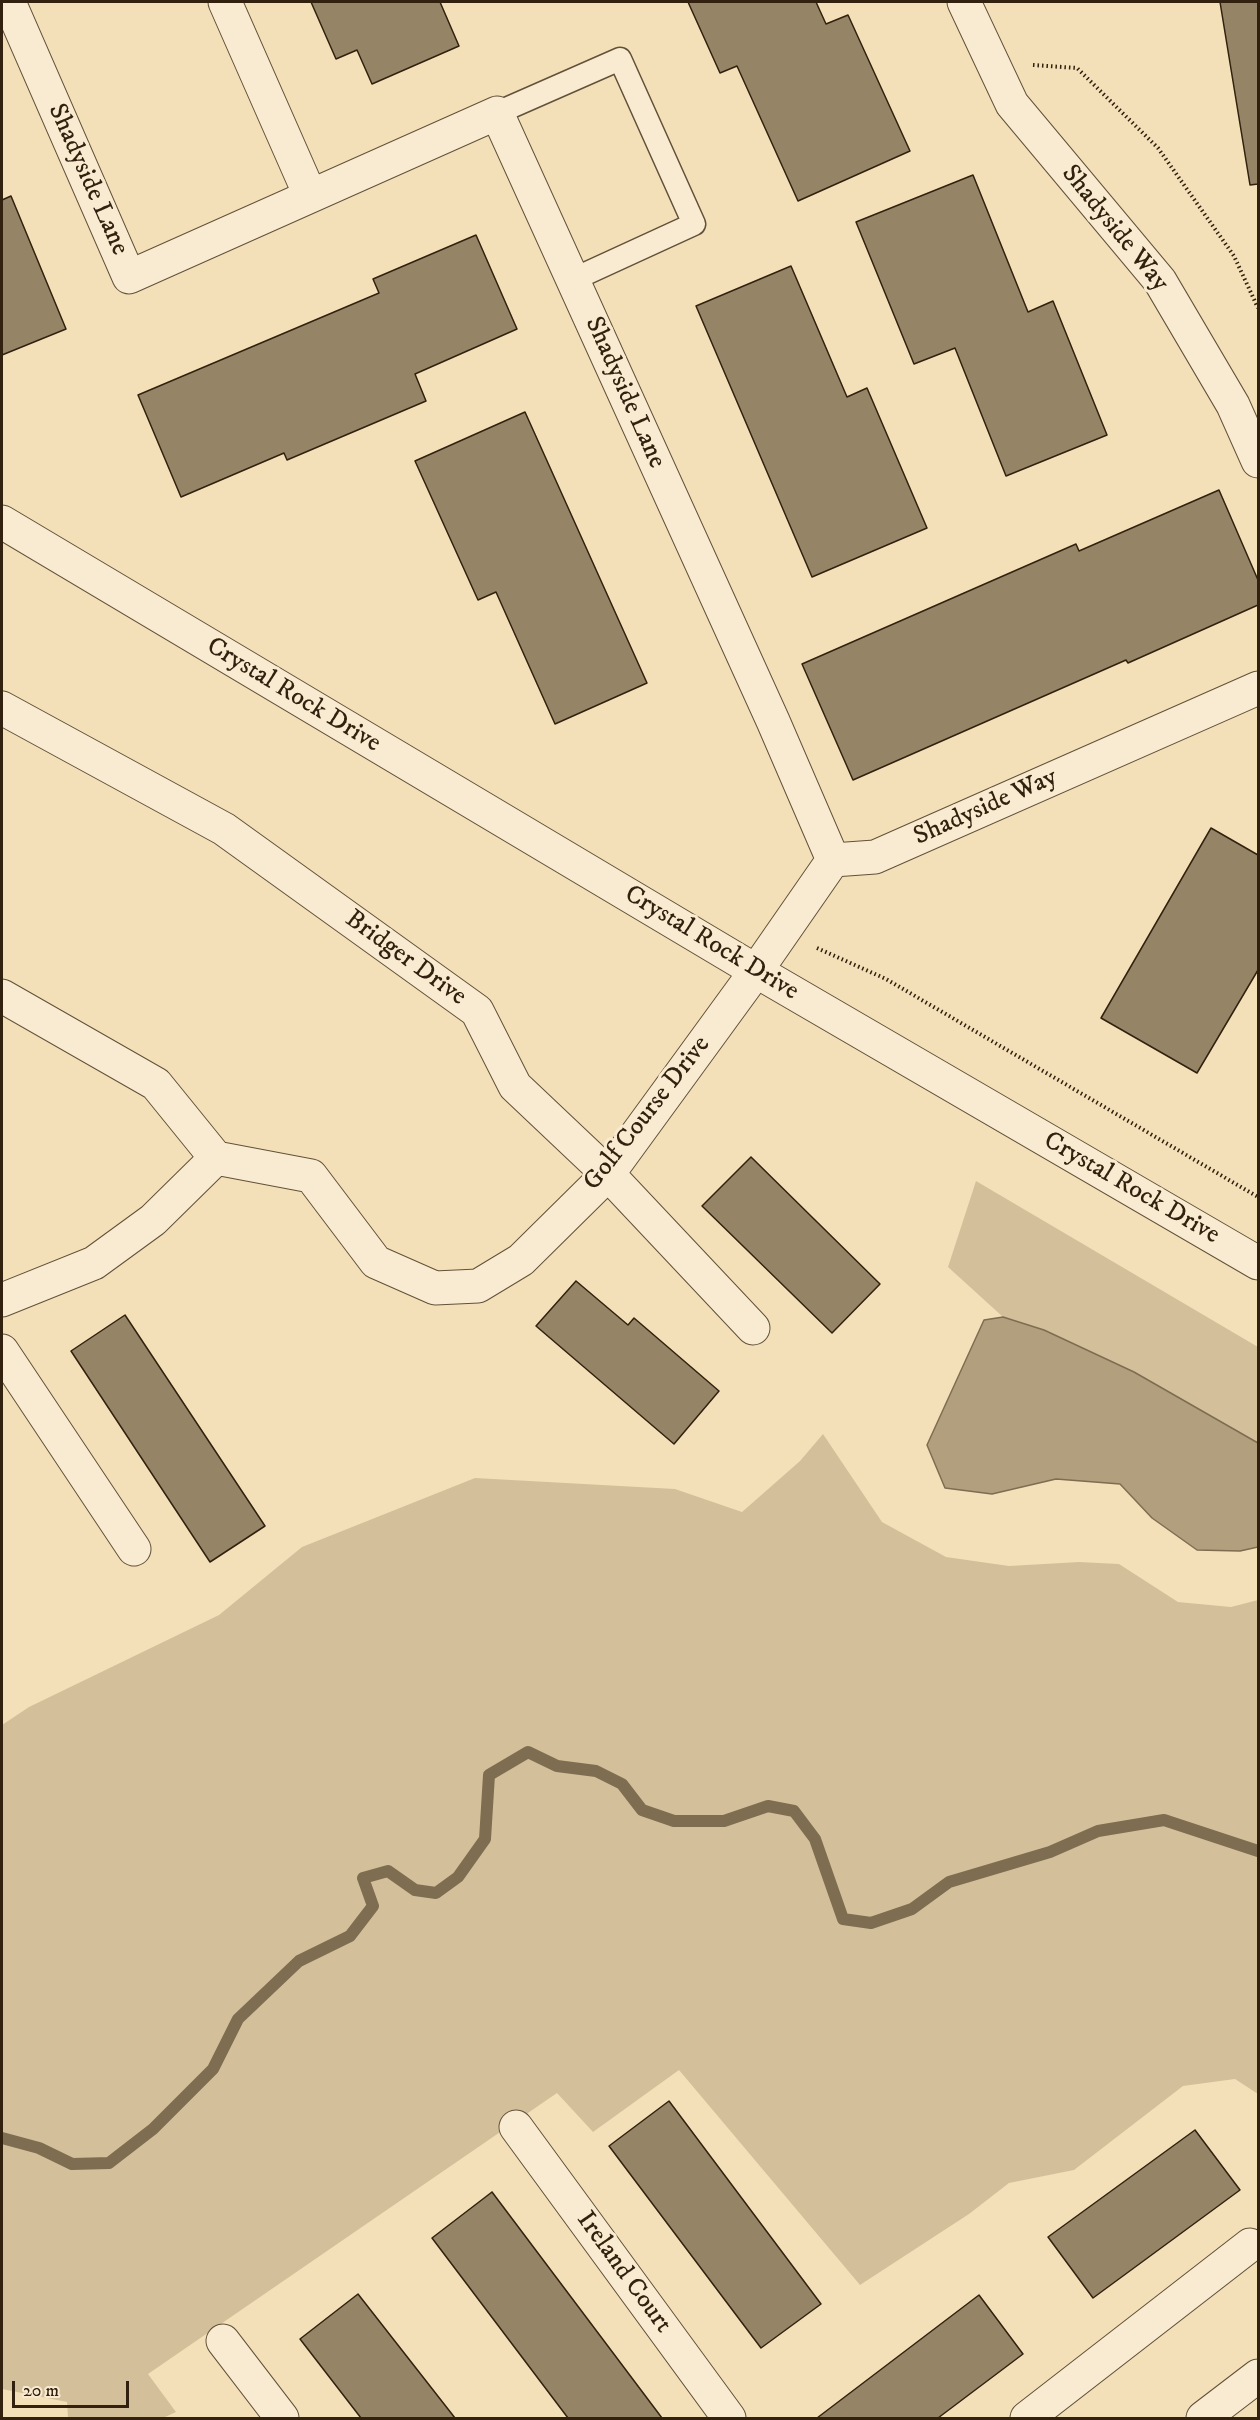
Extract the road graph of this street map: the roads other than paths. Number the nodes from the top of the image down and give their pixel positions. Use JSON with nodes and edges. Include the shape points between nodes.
{"nodes":[{"id":1,"x":9,"y":2,"type":"edge"},
{"id":2,"x":225,"y":2,"type":"edge"},
{"id":3,"x":964,"y":2,"type":"edge"},
{"id":4,"x":497,"y":112,"type":"junction"},
{"id":5,"x":310,"y":195,"type":"junction"},
{"id":6,"x":572,"y":279,"type":"junction"},
{"id":7,"x":1258,"y":462,"type":"edge"},
{"id":8,"x":2,"y":522,"type":"edge"},
{"id":9,"x":2,"y":546,"type":"edge"},
{"id":10,"x":165,"y":621,"type":"junction"},
{"id":11,"x":1258,"y":688,"type":"edge"},
{"id":12,"x":2,"y":708,"type":"edge"},
{"id":13,"x":832,"y":860,"type":"junction"},
{"id":14,"x":756,"y":971,"type":"junction"},
{"id":15,"x":2,"y":996,"type":"edge"},
{"id":16,"x":216,"y":1158,"type":"junction"},
{"id":17,"x":608,"y":1174,"type":"junction"},
{"id":18,"x":1258,"y":1263,"type":"edge"},
{"id":19,"x":2,"y":1300,"type":"edge"},
{"id":20,"x":753,"y":1328,"type":"dead end"},
{"id":21,"x":2,"y":1350,"type":"edge"},
{"id":22,"x":134,"y":1549,"type":"dead end"},
{"id":23,"x":516,"y":2127,"type":"dead end"},
{"id":24,"x":1250,"y":2245,"type":"dead end"},
{"id":25,"x":223,"y":2341,"type":"dead end"},
{"id":26,"x":1258,"y":2376,"type":"edge"},
{"id":27,"x":282,"y":2418,"type":"edge"},
{"id":28,"x":729,"y":2418,"type":"edge"},
{"id":29,"x":1027,"y":2418,"type":"edge"},
{"id":30,"x":1203,"y":2418,"type":"edge"}],
"edges":[{"from":1,"to":5,"type":"street","name":"Shadyside Lane","via":[[129,277]]},
{"from":2,"to":5,"type":"street"},
{"from":3,"to":7,"type":"street","name":"Shadyside Way","via":[[1012,104],[1160,281],[1233,405]]},
{"from":4,"to":5,"type":"street","name":"Shadyside Lane"},
{"from":4,"to":6,"type":"street","name":"Shadyside Lane"},
{"from":4,"to":6,"type":"lane","via":[[620,59],[694,224]]},
{"from":6,"to":13,"type":"street","name":"Shadyside Lane"},
{"from":8,"to":10,"type":"street","name":"Crystal Rock Drive"},
{"from":9,"to":10,"type":"street","name":"Crystal Rock Drive"},
{"from":10,"to":14,"type":"street","name":"Crystal Rock Drive"},
{"from":11,"to":13,"type":"street","name":"Shadyside Way","via":[[875,856]]},
{"from":12,"to":17,"type":"street","name":"Bridger Drive","via":[[224,830],[477,1011],[515,1086]]},
{"from":13,"to":14,"type":"street"},
{"from":14,"to":17,"type":"street","name":"Golf Course Drive"},
{"from":14,"to":18,"type":"street","name":"Crystal Rock Drive"},
{"from":15,"to":16,"type":"street","via":[[156,1084]]},
{"from":16,"to":17,"type":"street","name":"Golf Course Drive","via":[[311,1176],[376,1262],[435,1288],[478,1286],[521,1260]]},
{"from":16,"to":19,"type":"street","via":[[153,1220],[94,1263]]},
{"from":17,"to":20,"type":"street","name":"Bridger Drive"},
{"from":21,"to":22,"type":"street"},
{"from":23,"to":28,"type":"street","name":"Ireland Court"},
{"from":24,"to":29,"type":"street"},
{"from":25,"to":27,"type":"street"},
{"from":26,"to":30,"type":"street"}]}
